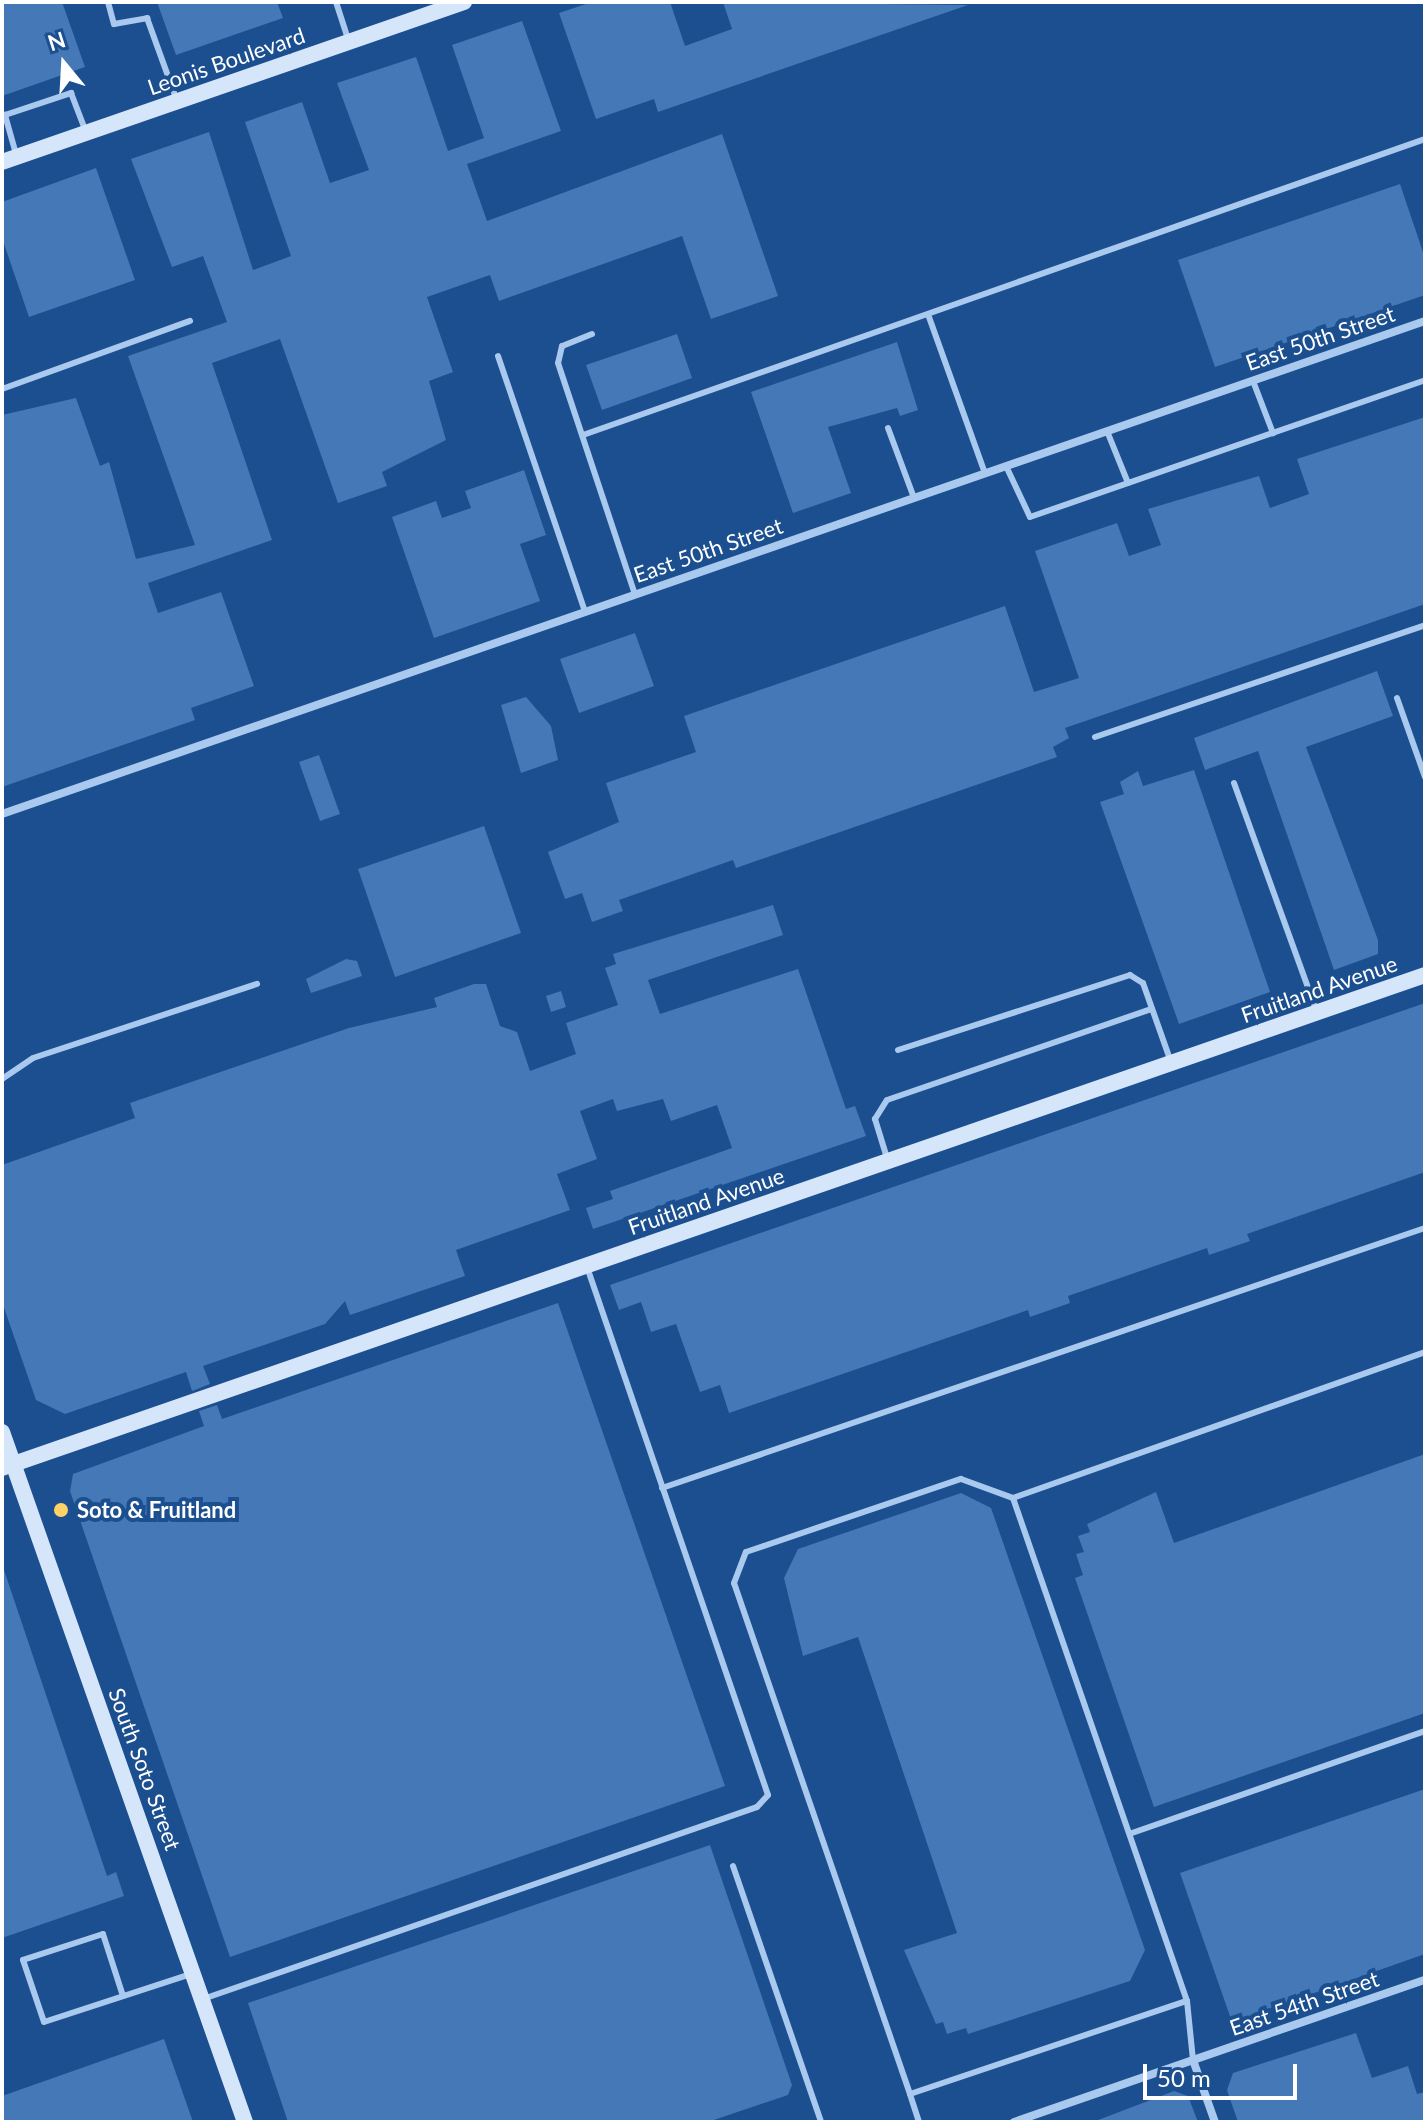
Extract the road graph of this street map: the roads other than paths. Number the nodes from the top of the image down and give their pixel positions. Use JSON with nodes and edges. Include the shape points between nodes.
{"nodes":[{"id":1,"x":108,"y":2,"type":"edge"},
{"id":2,"x":336,"y":2,"type":"edge"},
{"id":3,"x":464,"y":2,"type":"edge"},
{"id":4,"x":349,"y":42,"type":"junction"},
{"id":5,"x":177,"y":102,"type":"junction"},
{"id":6,"x":86,"y":133,"type":"junction"},
{"id":7,"x":1425,"y":139,"type":"edge"},
{"id":8,"x":10,"y":160,"type":"edge"},
{"id":9,"x":929,"y":317,"type":"junction"},
{"id":10,"x":190,"y":321,"type":"dead end"},
{"id":11,"x":1425,"y":321,"type":"edge"},
{"id":12,"x":592,"y":334,"type":"dead end"},
{"id":13,"x":498,"y":356,"type":"dead end"},
{"id":14,"x":1425,"y":380,"type":"edge"},
{"id":15,"x":1253,"y":381,"type":"junction"},
{"id":16,"x":2,"y":389,"type":"edge"},
{"id":17,"x":888,"y":428,"type":"dead end"},
{"id":18,"x":1107,"y":431,"type":"junction"},
{"id":19,"x":1273,"y":433,"type":"junction"},
{"id":20,"x":583,"y":435,"type":"junction"},
{"id":21,"x":1006,"y":466,"type":"junction"},
{"id":22,"x":985,"y":473,"type":"junction"},
{"id":23,"x":1128,"y":483,"type":"junction"},
{"id":24,"x":914,"y":498,"type":"junction"},
{"id":25,"x":635,"y":594,"type":"junction"},
{"id":26,"x":585,"y":612,"type":"junction"},
{"id":27,"x":1425,"y":625,"type":"edge"},
{"id":28,"x":1397,"y":698,"type":"dead end"},
{"id":29,"x":1095,"y":737,"type":"dead end"},
{"id":30,"x":1425,"y":777,"type":"edge"},
{"id":31,"x":1234,"y":783,"type":"dead end"},
{"id":32,"x":2,"y":814,"type":"edge"},
{"id":33,"x":1425,"y":975,"type":"edge"},
{"id":34,"x":257,"y":984,"type":"dead end"},
{"id":35,"x":1152,"y":1009,"type":"junction"},
{"id":36,"x":1318,"y":1012,"type":"junction"},
{"id":37,"x":898,"y":1050,"type":"dead end"},
{"id":38,"x":1171,"y":1063,"type":"junction"},
{"id":39,"x":2,"y":1079,"type":"edge"},
{"id":40,"x":888,"y":1161,"type":"junction"},
{"id":41,"x":1425,"y":1228,"type":"edge"},
{"id":42,"x":586,"y":1266,"type":"junction"},
{"id":43,"x":1425,"y":1352,"type":"edge"},
{"id":44,"x":2,"y":1432,"type":"edge"},
{"id":45,"x":8,"y":1466,"type":"edge"},
{"id":46,"x":662,"y":1488,"type":"junction"},
{"id":47,"x":1013,"y":1498,"type":"junction"},
{"id":48,"x":1425,"y":1731,"type":"edge"},
{"id":49,"x":1132,"y":1833,"type":"junction"},
{"id":50,"x":733,"y":1866,"type":"dead end"},
{"id":51,"x":194,"y":1973,"type":"junction"},
{"id":52,"x":1425,"y":1980,"type":"edge"},
{"id":53,"x":123,"y":1996,"type":"junction"},
{"id":54,"x":203,"y":1999,"type":"junction"},
{"id":55,"x":1187,"y":2001,"type":"junction"},
{"id":56,"x":1193,"y":2060,"type":"junction"},
{"id":57,"x":910,"y":2094,"type":"junction"},
{"id":58,"x":245,"y":2122,"type":"edge"},
{"id":59,"x":821,"y":2122,"type":"edge"},
{"id":60,"x":919,"y":2122,"type":"edge"},
{"id":61,"x":1014,"y":2122,"type":"edge"},
{"id":62,"x":1215,"y":2122,"type":"edge"}],
"edges":[{"from":1,"to":5,"type":"lane","via":[[114,24],[147,18]]},
{"from":2,"to":4,"type":"lane"},
{"from":3,"to":4,"type":"street","name":"Leonis Boulevard"},
{"from":4,"to":5,"type":"street","name":"Leonis Boulevard"},
{"from":5,"to":6,"type":"street","name":"Leonis Boulevard"},
{"from":6,"to":8,"type":"street","name":"Leonis Boulevard"},
{"from":6,"to":8,"type":"lane","via":[[71,93],[18,110],[5,115]]},
{"from":7,"to":9,"type":"lane"},
{"from":9,"to":20,"type":"lane"},
{"from":9,"to":22,"type":"lane"},
{"from":10,"to":16,"type":"lane"},
{"from":11,"to":15,"type":"street","name":"East 50th Street"},
{"from":12,"to":20,"type":"lane","via":[[558,354]]},
{"from":13,"to":26,"type":"lane"},
{"from":14,"to":19,"type":"lane"},
{"from":15,"to":18,"type":"street","name":"East 50th Street"},
{"from":15,"to":19,"type":"lane"},
{"from":17,"to":24,"type":"lane"},
{"from":18,"to":21,"type":"street","name":"East 50th Street"},
{"from":18,"to":23,"type":"lane"},
{"from":19,"to":23,"type":"lane"},
{"from":20,"to":25,"type":"lane"},
{"from":21,"to":22,"type":"street","name":"East 50th Street"},
{"from":21,"to":23,"type":"lane","via":[[1030,517]]},
{"from":22,"to":24,"type":"street","name":"East 50th Street"},
{"from":24,"to":25,"type":"street","name":"East 50th Street"},
{"from":25,"to":26,"type":"street","name":"East 50th Street"},
{"from":26,"to":32,"type":"street","name":"East 50th Street"},
{"from":27,"to":29,"type":"lane"},
{"from":28,"to":30,"type":"lane"},
{"from":31,"to":36,"type":"lane"},
{"from":33,"to":36,"type":"street","name":"Fruitland Avenue"},
{"from":34,"to":39,"type":"lane","via":[[33,1058]]},
{"from":35,"to":37,"type":"lane","via":[[1143,983],[1115,975]]},
{"from":35,"to":38,"type":"lane"},
{"from":35,"to":40,"type":"lane","via":[[887,1100],[875,1119]]},
{"from":36,"to":38,"type":"street","name":"Fruitland Avenue"},
{"from":38,"to":40,"type":"street","name":"Fruitland Avenue"},
{"from":40,"to":42,"type":"street","name":"Fruitland Avenue"},
{"from":41,"to":46,"type":"lane"},
{"from":42,"to":45,"type":"street","name":"Fruitland Avenue"},
{"from":42,"to":46,"type":"lane"},
{"from":43,"to":47,"type":"lane"},
{"from":44,"to":45,"type":"street","name":"South Soto Street"},
{"from":45,"to":51,"type":"street","name":"South Soto Street"},
{"from":46,"to":54,"type":"lane","via":[[768,1795],[757,1807]]},
{"from":47,"to":49,"type":"lane"},
{"from":47,"to":57,"type":"lane","via":[[961,1479],[746,1552],[734,1583]]},
{"from":48,"to":49,"type":"lane"},
{"from":49,"to":55,"type":"lane"},
{"from":50,"to":59,"type":"lane"},
{"from":51,"to":53,"type":"lane"},
{"from":51,"to":54,"type":"street","name":"South Soto Street"},
{"from":52,"to":56,"type":"street","name":"East 54th Street"},
{"from":53,"to":53,"type":"lane","via":[[44,2022],[23,1960],[103,1934]]},
{"from":54,"to":58,"type":"street","name":"South Soto Street"},
{"from":55,"to":56,"type":"lane"},
{"from":55,"to":57,"type":"lane"},
{"from":56,"to":61,"type":"street","name":"East 54th Street"},
{"from":56,"to":62,"type":"street"},
{"from":57,"to":60,"type":"lane"}]}
